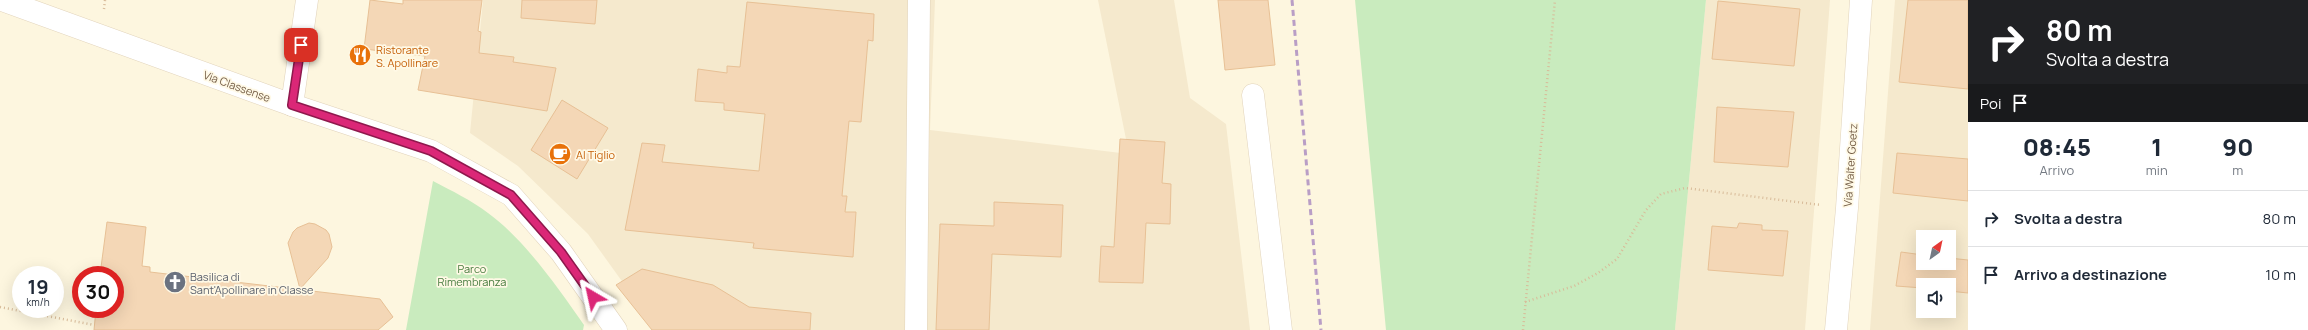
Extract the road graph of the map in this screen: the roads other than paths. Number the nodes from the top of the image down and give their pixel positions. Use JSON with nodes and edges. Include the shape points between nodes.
{"nodes":[{"id":1,"x":2,"y":0,"type":"edge"},
{"id":2,"x":307,"y":0,"type":"edge"},
{"id":3,"x":919,"y":0,"type":"edge"},
{"id":4,"x":1861,"y":0,"type":"edge"},
{"id":5,"x":1253,"y":95,"type":"dead end"},
{"id":6,"x":292,"y":105,"type":"junction"},
{"id":7,"x":616,"y":330,"type":"edge"},
{"id":8,"x":916,"y":330,"type":"edge"},
{"id":9,"x":1281,"y":330,"type":"edge"},
{"id":10,"x":1836,"y":330,"type":"edge"}],
"edges":[{"from":1,"to":6,"type":"street","name":"Via Classense"},
{"from":2,"to":6,"type":"street"},
{"from":3,"to":8,"type":"street"},
{"from":4,"to":10,"type":"street","name":"Via Walter Goetz"},
{"from":5,"to":9,"type":"street"},
{"from":6,"to":7,"type":"street","name":"Via Classense","via":[[431,151],[511,195],[561,252]]}]}
